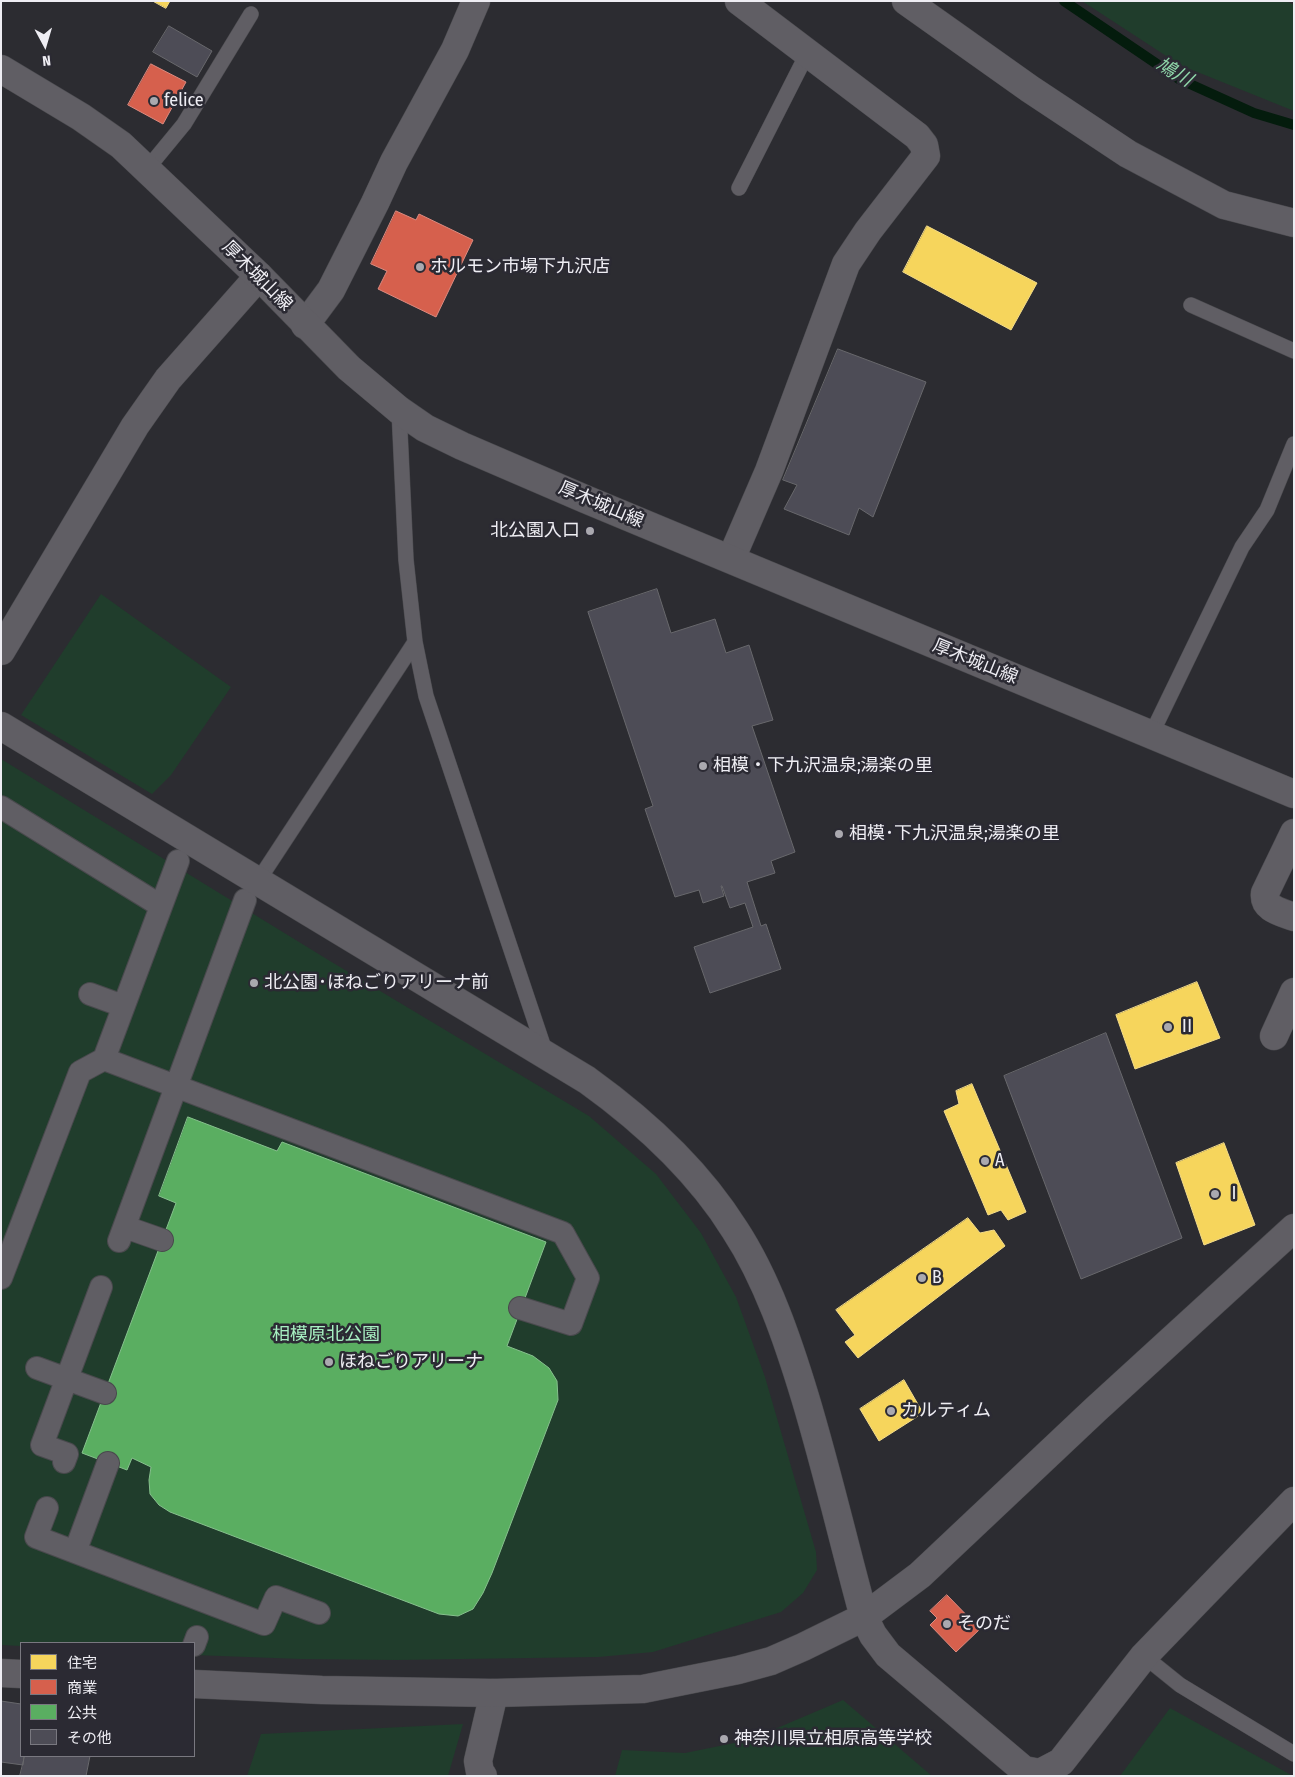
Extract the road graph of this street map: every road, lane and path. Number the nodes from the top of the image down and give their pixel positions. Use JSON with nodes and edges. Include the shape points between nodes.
{"nodes":[{"id":1,"x":476,"y":1,"type":"edge"},
{"id":2,"x":738,"y":1,"type":"edge"},
{"id":3,"x":906,"y":1,"type":"edge"},
{"id":4,"x":251,"y":14,"type":"dead end"},
{"id":5,"x":808,"y":52,"type":"junction"},
{"id":6,"x":1,"y":69,"type":"edge"},
{"id":7,"x":147,"y":169,"type":"junction"},
{"id":8,"x":739,"y":188,"type":"dead end"},
{"id":9,"x":1294,"y":223,"type":"edge"},
{"id":10,"x":258,"y":276,"type":"junction"},
{"id":11,"x":1191,"y":305,"type":"dead end"},
{"id":12,"x":305,"y":325,"type":"junction"},
{"id":13,"x":1294,"y":350,"type":"edge"},
{"id":14,"x":399,"y":410,"type":"junction"},
{"id":15,"x":1294,"y":444,"type":"edge"},
{"id":16,"x":731,"y":559,"type":"junction"},
{"id":17,"x":415,"y":642,"type":"junction"},
{"id":18,"x":1,"y":651,"type":"edge"},
{"id":19,"x":1,"y":726,"type":"edge"},
{"id":20,"x":1151,"y":735,"type":"junction"},
{"id":21,"x":1294,"y":794,"type":"edge"},
{"id":22,"x":1,"y":806,"type":"edge"},
{"id":23,"x":1294,"y":834,"type":"edge"},
{"id":24,"x":178,"y":861,"type":"dead end"},
{"id":25,"x":252,"y":890,"type":"junction"},
{"id":26,"x":161,"y":906,"type":"junction"},
{"id":27,"x":1294,"y":917,"type":"edge"},
{"id":28,"x":1294,"y":992,"type":"edge"},
{"id":29,"x":90,"y":994,"type":"dead end"},
{"id":30,"x":123,"y":1006,"type":"junction"},
{"id":31,"x":1274,"y":1036,"type":"dead end"},
{"id":32,"x":546,"y":1055,"type":"junction"},
{"id":33,"x":104,"y":1059,"type":"junction"},
{"id":34,"x":176,"y":1088,"type":"junction"},
{"id":35,"x":1294,"y":1228,"type":"edge"},
{"id":36,"x":162,"y":1240,"type":"dead end"},
{"id":37,"x":1,"y":1278,"type":"edge"},
{"id":38,"x":101,"y":1287,"type":"dead end"},
{"id":39,"x":520,"y":1308,"type":"dead end"},
{"id":40,"x":37,"y":1368,"type":"dead end"},
{"id":41,"x":67,"y":1380,"type":"junction"},
{"id":42,"x":105,"y":1393,"type":"dead end"},
{"id":43,"x":64,"y":1462,"type":"dead end"},
{"id":44,"x":108,"y":1463,"type":"dead end"},
{"id":45,"x":1294,"y":1501,"type":"edge"},
{"id":46,"x":47,"y":1508,"type":"dead end"},
{"id":47,"x":75,"y":1552,"type":"junction"},
{"id":48,"x":319,"y":1613,"type":"dead end"},
{"id":49,"x":864,"y":1617,"type":"junction"},
{"id":50,"x":201,"y":1626,"type":"edge"},
{"id":51,"x":1144,"y":1656,"type":"junction"},
{"id":52,"x":1,"y":1673,"type":"edge"},
{"id":53,"x":20,"y":1674,"type":"edge"},
{"id":54,"x":195,"y":1684,"type":"edge"},
{"id":55,"x":494,"y":1693,"type":"junction"},
{"id":56,"x":1294,"y":1754,"type":"edge"},
{"id":57,"x":483,"y":1776,"type":"edge"}],
"edges":[{"from":1,"to":12,"type":"street","via":[[455,50],[394,162],[331,290]]},
{"from":2,"to":5,"type":"street"},
{"from":3,"to":9,"type":"street","via":[[1128,154],[1224,205]]},
{"from":4,"to":7,"type":"lane","via":[[184,124]]},
{"from":5,"to":8,"type":"lane"},
{"from":5,"to":16,"type":"street","via":[[917,136],[924,145],[926,156],[846,264],[794,407]]},
{"from":6,"to":7,"type":"street","name":"厚木城山線","via":[[81,117],[121,145]]},
{"from":7,"to":10,"type":"street","name":"厚木城山線"},
{"from":10,"to":12,"type":"street","name":"厚木城山線"},
{"from":10,"to":18,"type":"street","via":[[168,379],[136,426]]},
{"from":11,"to":13,"type":"lane"},
{"from":12,"to":14,"type":"street","name":"厚木城山線"},
{"from":14,"to":16,"type":"street","name":"厚木城山線","via":[[425,428],[462,446]]},
{"from":14,"to":17,"type":"lane","via":[[406,560]]},
{"from":15,"to":20,"type":"lane","via":[[1266,510],[1242,546]]},
{"from":16,"to":20,"type":"street","name":"厚木城山線"},
{"from":17,"to":25,"type":"lane"},
{"from":17,"to":32,"type":"lane","via":[[426,696]]},
{"from":19,"to":25,"type":"street"},
{"from":20,"to":21,"type":"street","name":"厚木城山線"},
{"from":22,"to":26,"type":"street"},
{"from":23,"to":27,"type":"street","via":[[1264,899],[1272,908]]},
{"from":24,"to":26,"type":"street"},
{"from":25,"to":32,"type":"street"},
{"from":25,"to":34,"type":"street"},
{"from":26,"to":30,"type":"street"},
{"from":28,"to":31,"type":"street"},
{"from":29,"to":30,"type":"street"},
{"from":30,"to":33,"type":"street"},
{"from":32,"to":49,"type":"street","via":[[587,1080],[652,1132],[678,1157],[736,1230],[786,1336],[815,1431]]},
{"from":33,"to":34,"type":"street"},
{"from":33,"to":37,"type":"street","via":[[80,1072]]},
{"from":34,"to":36,"type":"street","via":[[122,1234]]},
{"from":34,"to":39,"type":"street","via":[[563,1234],[588,1278],[571,1324]]},
{"from":35,"to":49,"type":"street","via":[[920,1575]]},
{"from":38,"to":41,"type":"street"},
{"from":40,"to":41,"type":"street"},
{"from":41,"to":42,"type":"street"},
{"from":41,"to":43,"type":"street","via":[[42,1445],[67,1454]]},
{"from":44,"to":47,"type":"street"},
{"from":45,"to":51,"type":"street"},
{"from":46,"to":47,"type":"street","via":[[36,1537]]},
{"from":47,"to":50,"type":"street"},
{"from":48,"to":50,"type":"street","via":[[276,1597],[264,1624]]},
{"from":49,"to":51,"type":"street","via":[[872,1636],[888,1655],[1024,1770],[1040,1773],[1061,1762]]},
{"from":49,"to":55,"type":"street","via":[[771,1661],[704,1678],[643,1689]]},
{"from":51,"to":56,"type":"lane","via":[[1180,1685]]},
{"from":52,"to":53,"type":"street"},
{"from":54,"to":55,"type":"street"},
{"from":55,"to":57,"type":"street","via":[[478,1761]]}]}
